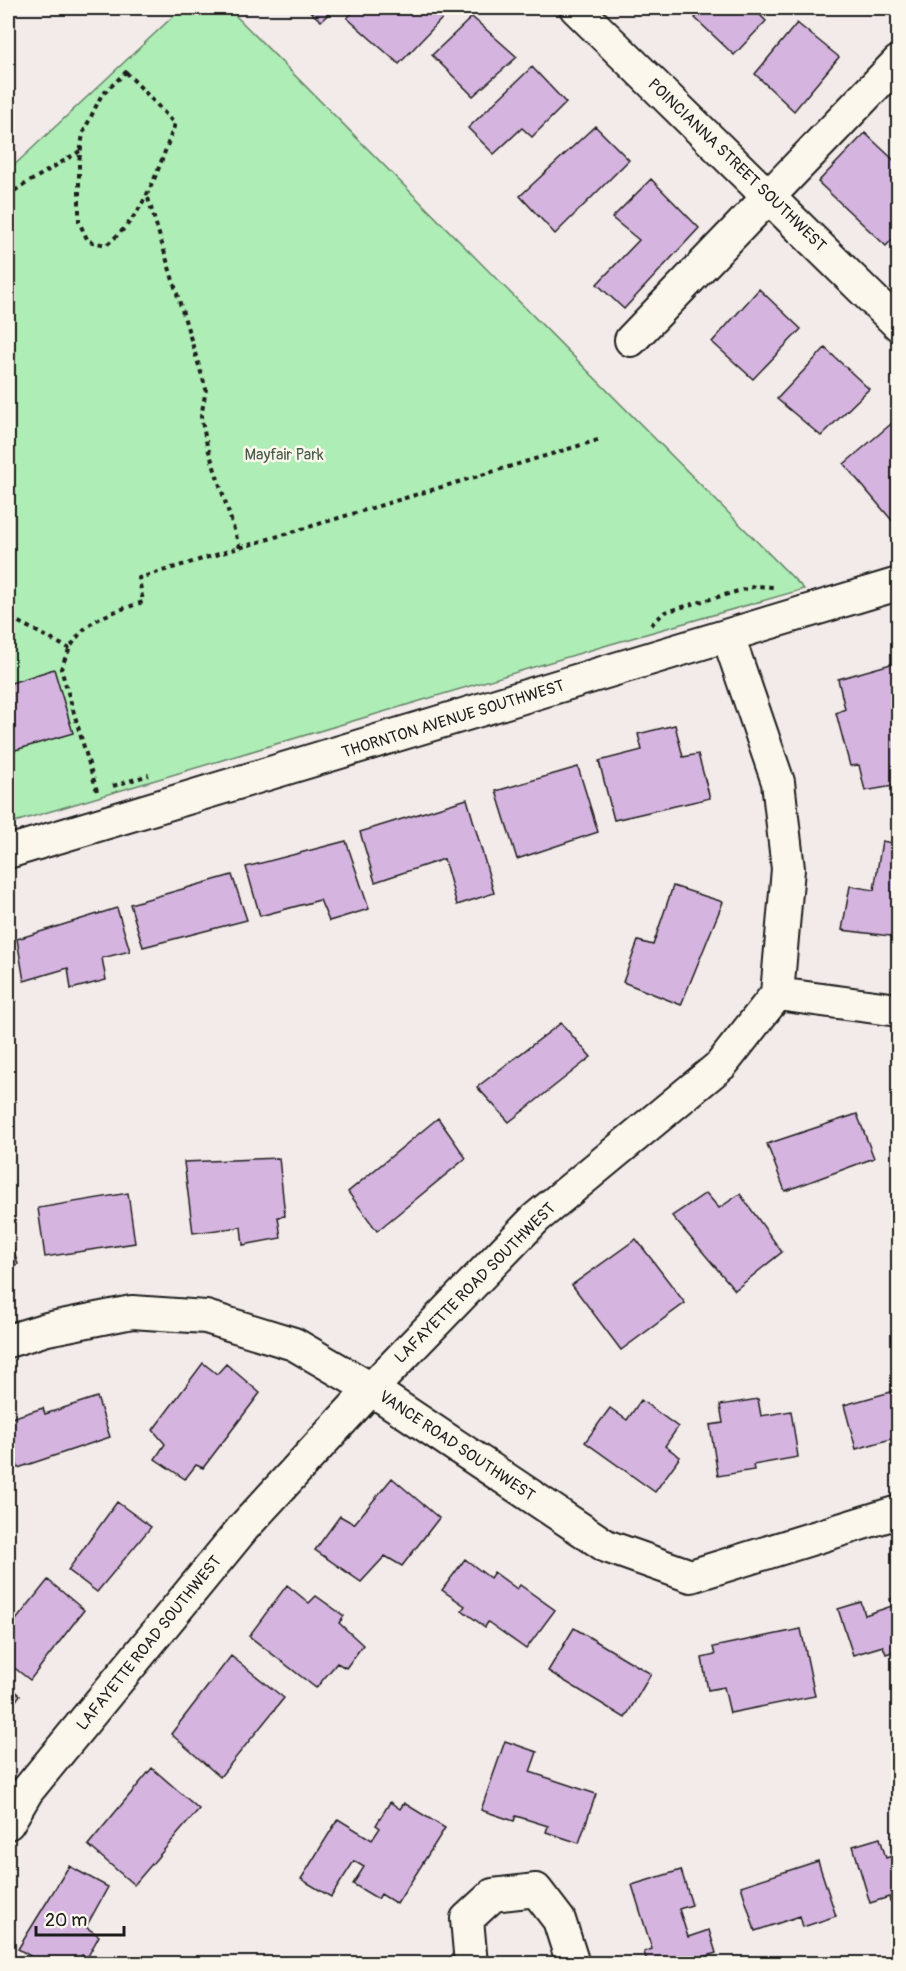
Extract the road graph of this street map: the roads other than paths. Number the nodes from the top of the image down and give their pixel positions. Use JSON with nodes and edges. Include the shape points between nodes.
{"nodes":[{"id":1,"x":576,"y":8,"type":"edge"},
{"id":2,"x":898,"y":62,"type":"edge"},
{"id":3,"x":768,"y":195,"type":"junction"},
{"id":4,"x":898,"y":324,"type":"edge"},
{"id":5,"x":631,"y":340,"type":"dead end"},
{"id":6,"x":898,"y":584,"type":"edge"},
{"id":7,"x":729,"y":636,"type":"junction"},
{"id":8,"x":8,"y":852,"type":"edge"},
{"id":9,"x":777,"y":994,"type":"junction"},
{"id":10,"x":898,"y":1010,"type":"edge"},
{"id":11,"x":8,"y":1341,"type":"edge"},
{"id":12,"x":371,"y":1389,"type":"junction"},
{"id":13,"x":898,"y":1512,"type":"edge"},
{"id":14,"x":8,"y":1822,"type":"edge"},
{"id":15,"x":471,"y":1964,"type":"edge"},
{"id":16,"x":573,"y":1964,"type":"edge"}],
"edges":[{"from":1,"to":3,"type":"street","name":"POINCIANNA STREET SOUTHWEST"},
{"from":2,"to":3,"type":"street"},
{"from":3,"to":4,"type":"street","name":"POINCIANNA STREET SOUTHWEST"},
{"from":3,"to":5,"type":"street"},
{"from":6,"to":7,"type":"street","name":"THORNTON AVENUE SOUTHWEST"},
{"from":7,"to":8,"type":"street","name":"THORNTON AVENUE SOUTHWEST"},
{"from":7,"to":9,"type":"street","via":[[778,782],[788,869]]},
{"from":9,"to":10,"type":"street"},
{"from":9,"to":12,"type":"street","name":"LAFAYETTE ROAD SOUTHWEST","via":[[721,1065],[536,1218]]},
{"from":11,"to":12,"type":"street","name":"VANCE ROAD SOUTHWEST","via":[[132,1312],[206,1317],[294,1344]]},
{"from":12,"to":13,"type":"street","name":"VANCE ROAD SOUTHWEST","via":[[606,1546],[691,1576]]},
{"from":12,"to":14,"type":"street","name":"LAFAYETTE ROAD SOUTHWEST","via":[[243,1528],[27,1791]]},
{"from":15,"to":16,"type":"street","via":[[467,1919],[493,1895],[536,1890],[559,1920]]}]}
